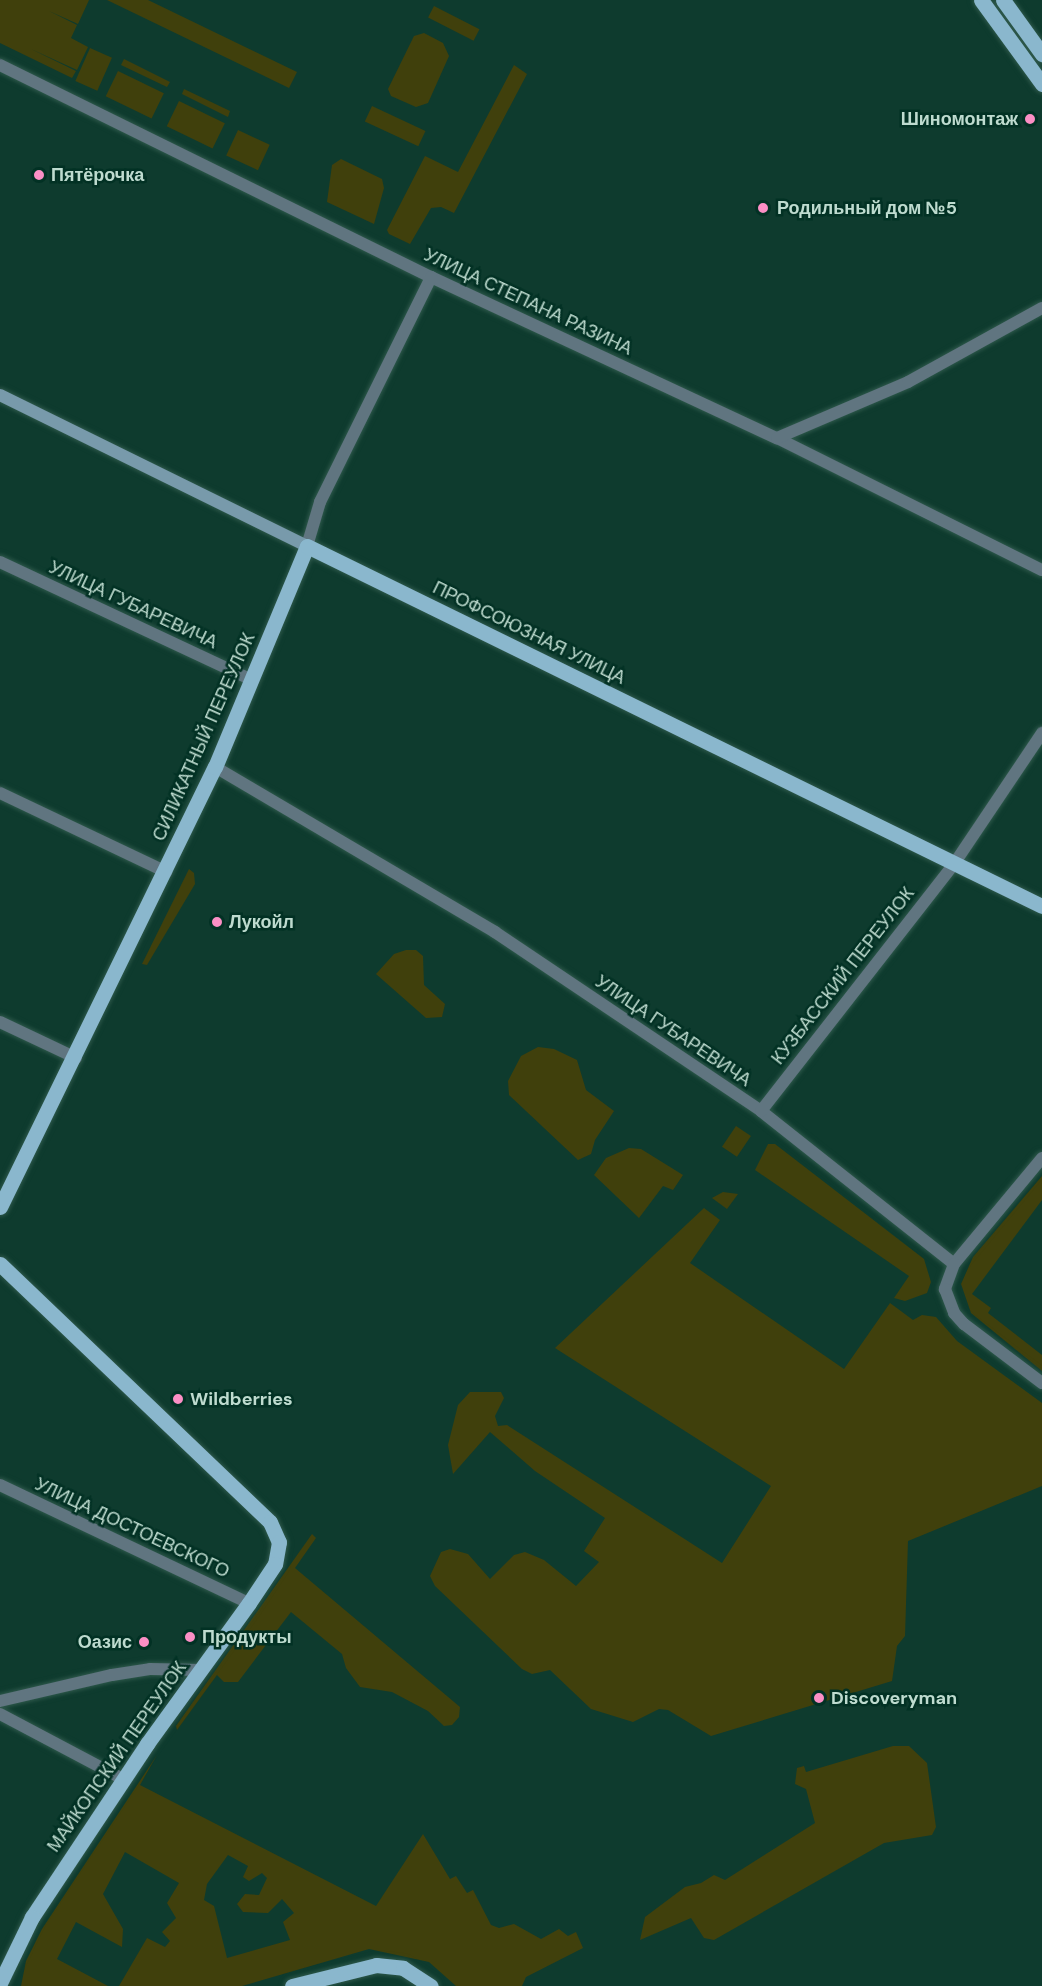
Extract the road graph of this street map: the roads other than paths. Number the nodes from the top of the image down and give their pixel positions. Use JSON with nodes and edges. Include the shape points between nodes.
{"nodes":[{"id":1,"x":981,"y":0,"type":"edge"},
{"id":2,"x":1009,"y":2,"type":"edge"},
{"id":3,"x":1042,"y":54,"type":"edge"},
{"id":4,"x":0,"y":65,"type":"edge"},
{"id":5,"x":1042,"y":84,"type":"edge"},
{"id":6,"x":431,"y":278,"type":"junction"},
{"id":7,"x":1042,"y":309,"type":"edge"},
{"id":8,"x":0,"y":395,"type":"edge"},
{"id":9,"x":777,"y":438,"type":"junction"},
{"id":10,"x":307,"y":546,"type":"junction"},
{"id":11,"x":0,"y":562,"type":"edge"},
{"id":12,"x":1042,"y":570,"type":"edge"},
{"id":13,"x":252,"y":680,"type":"junction"},
{"id":14,"x":1042,"y":733,"type":"edge"},
{"id":15,"x":215,"y":767,"type":"junction"},
{"id":16,"x":0,"y":793,"type":"edge"},
{"id":17,"x":954,"y":864,"type":"junction"},
{"id":18,"x":166,"y":872,"type":"junction"},
{"id":19,"x":1042,"y":906,"type":"edge"},
{"id":20,"x":0,"y":1022,"type":"edge"},
{"id":21,"x":76,"y":1058,"type":"junction"},
{"id":22,"x":761,"y":1111,"type":"junction"},
{"id":23,"x":1042,"y":1158,"type":"edge"},
{"id":24,"x":0,"y":1207,"type":"edge"},
{"id":25,"x":0,"y":1264,"type":"edge"},
{"id":26,"x":954,"y":1264,"type":"junction"},
{"id":27,"x":1042,"y":1383,"type":"edge"},
{"id":28,"x":0,"y":1485,"type":"edge"},
{"id":29,"x":249,"y":1603,"type":"junction"},
{"id":30,"x":201,"y":1670,"type":"junction"},
{"id":31,"x":0,"y":1701,"type":"edge"},
{"id":32,"x":0,"y":1714,"type":"edge"},
{"id":33,"x":123,"y":1779,"type":"junction"},
{"id":34,"x":1,"y":1981,"type":"edge"},
{"id":35,"x":292,"y":1986,"type":"edge"},
{"id":36,"x":431,"y":1986,"type":"edge"}],
"edges":[{"from":1,"to":5,"type":"main road"},
{"from":2,"to":3,"type":"main road"},
{"from":4,"to":6,"type":"street","name":"УЛИЦА СТЕПАНА РАЗИНА"},
{"from":6,"to":9,"type":"street","name":"УЛИЦА СТЕПАНА РАЗИНА"},
{"from":6,"to":10,"type":"street","name":"СИЛИКАТНЫЙ ПЕРЕУЛОК","via":[[321,502]]},
{"from":7,"to":9,"type":"street","via":[[908,382]]},
{"from":8,"to":10,"type":"main road","name":"ПРОФСОЮЗНАЯ УЛИЦА"},
{"from":9,"to":12,"type":"street","name":"УЛИЦА СТЕПАНА РАЗИНА"},
{"from":10,"to":13,"type":"main road","name":"СИЛИКАТНЫЙ ПЕРЕУЛОК"},
{"from":10,"to":17,"type":"main road","name":"ПРОФСОЮЗНАЯ УЛИЦА"},
{"from":11,"to":13,"type":"street","name":"УЛИЦА ГУБАРЕВИЧА"},
{"from":13,"to":15,"type":"main road","name":"СИЛИКАТНЫЙ ПЕРЕУЛОК"},
{"from":14,"to":17,"type":"street","name":"КУЗБАССКИЙ ПЕРЕУЛОК"},
{"from":15,"to":18,"type":"main road","name":"СИЛИКАТНЫЙ ПЕРЕУЛОК"},
{"from":15,"to":22,"type":"street","name":"УЛИЦА ГУБАРЕВИЧА","via":[[485,926]]},
{"from":16,"to":18,"type":"street"},
{"from":17,"to":19,"type":"main road","name":"ПРОФСОЮЗНАЯ УЛИЦА"},
{"from":17,"to":22,"type":"street","name":"КУЗБАССКИЙ ПЕРЕУЛОК"},
{"from":18,"to":21,"type":"main road","name":"СИЛИКАТНЫЙ ПЕРЕУЛОК"},
{"from":20,"to":21,"type":"street"},
{"from":21,"to":24,"type":"main road","name":"СИЛИКАТНЫЙ ПЕРЕУЛОК"},
{"from":22,"to":26,"type":"street","name":"УЛИЦА ГУБАРЕВИЧА"},
{"from":23,"to":26,"type":"street"},
{"from":25,"to":29,"type":"main road","name":"МАЙКОПСКИЙ ПЕРЕУЛОК","via":[[270,1522],[279,1542],[275,1564]]},
{"from":26,"to":27,"type":"street","via":[[945,1289],[954,1313]]},
{"from":28,"to":29,"type":"street","name":"УЛИЦА ДОСТОЕВСКОГО"},
{"from":29,"to":30,"type":"main road","name":"МАЙКОПСКИЙ ПЕРЕУЛОК"},
{"from":30,"to":31,"type":"street","via":[[122,1673]]},
{"from":30,"to":33,"type":"main road","name":"МАЙКОПСКИЙ ПЕРЕУЛОК"},
{"from":32,"to":33,"type":"street"},
{"from":33,"to":34,"type":"main road","name":"МАЙКОПСКИЙ ПЕРЕУЛОК","via":[[32,1917]]},
{"from":35,"to":36,"type":"main road","via":[[376,1965],[403,1968]]}]}
